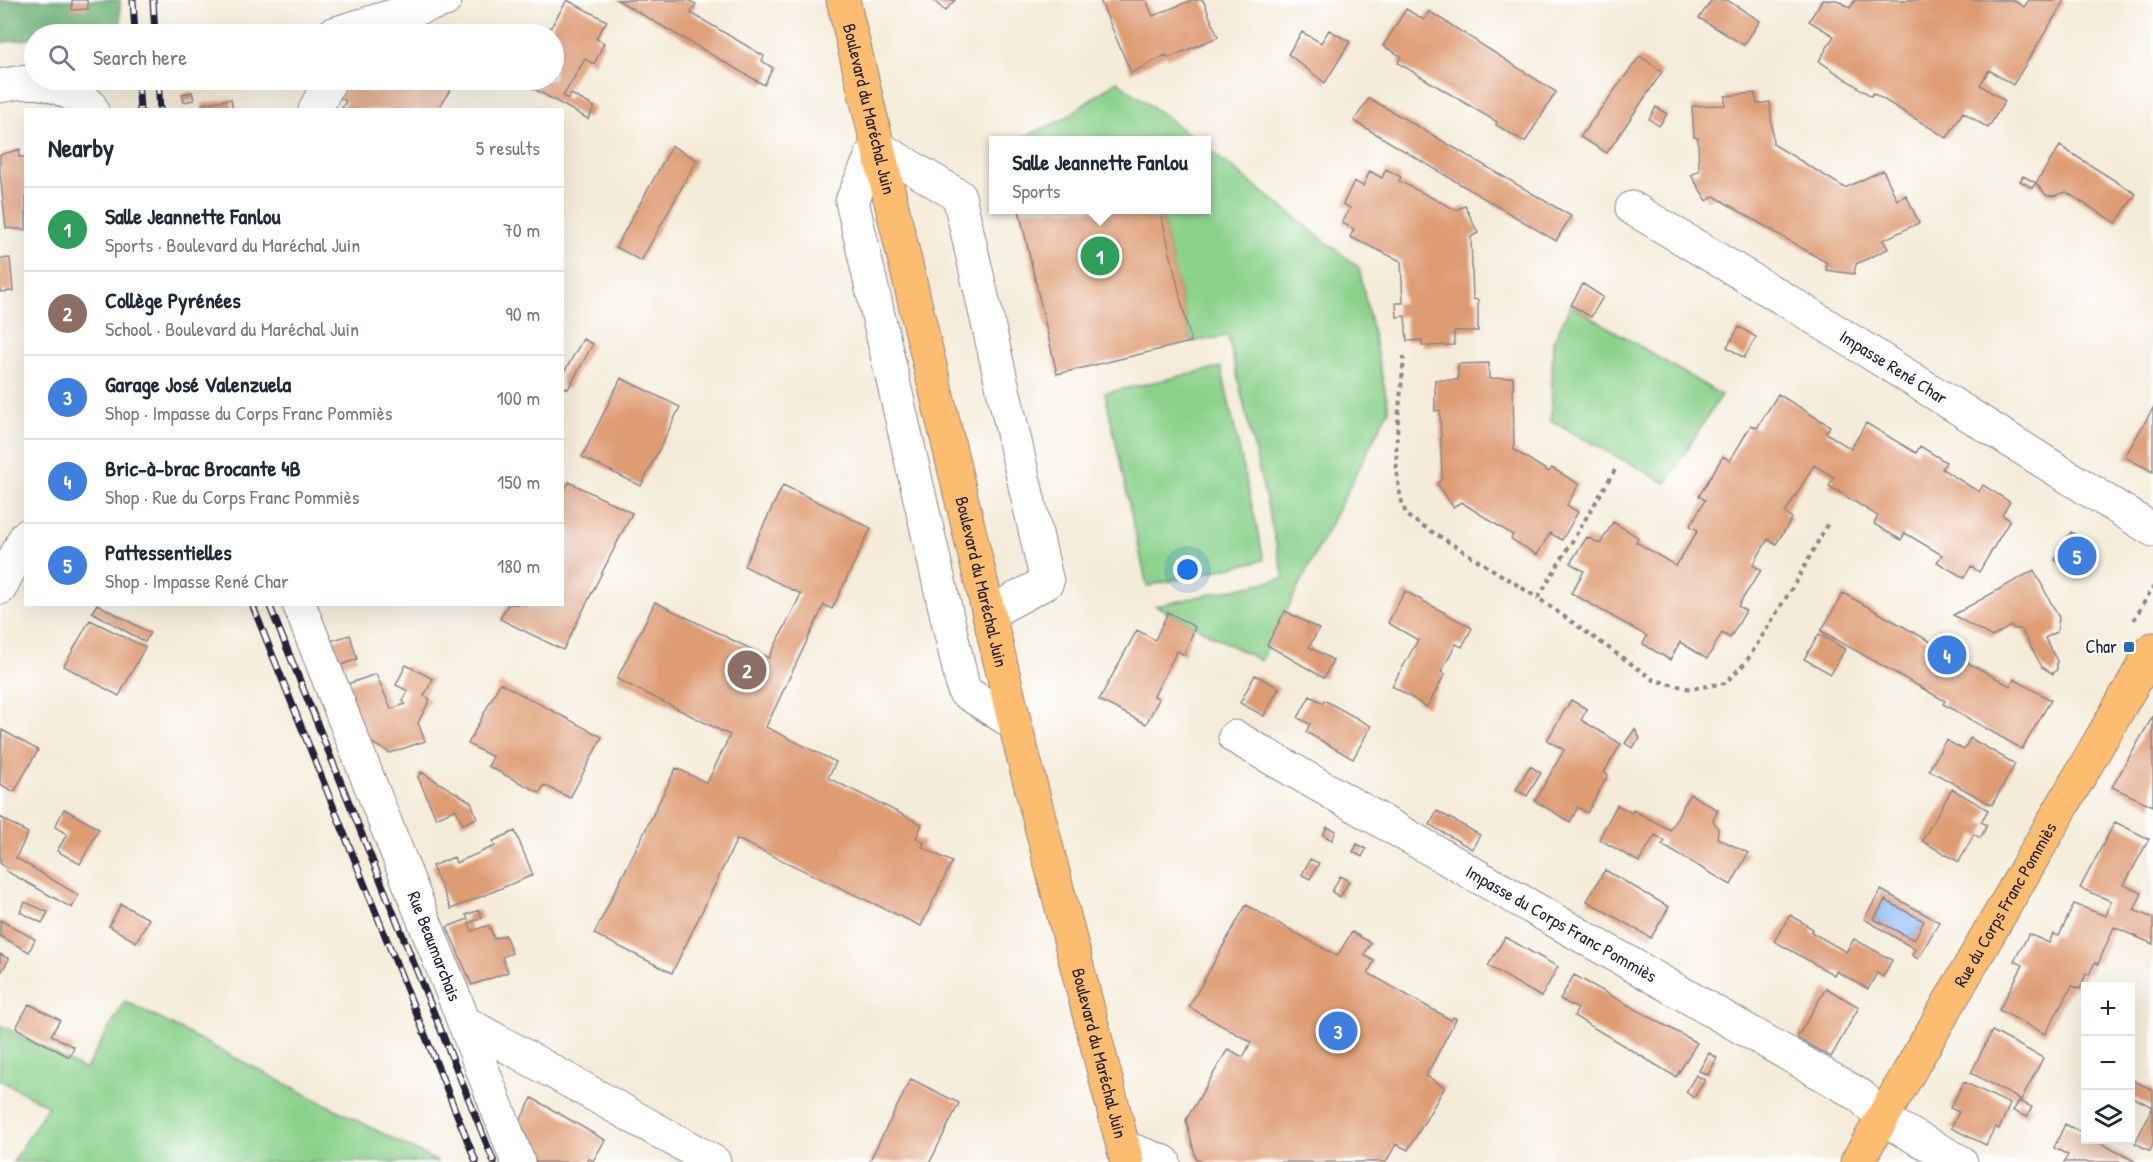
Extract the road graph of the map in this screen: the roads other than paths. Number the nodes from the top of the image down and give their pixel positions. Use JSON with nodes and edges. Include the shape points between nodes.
{"nodes":[{"id":1,"x":445,"y":0,"type":"edge"},
{"id":2,"x":843,"y":0,"type":"edge"},
{"id":3,"x":372,"y":24,"type":"edge"},
{"id":4,"x":24,"y":81,"type":"edge"},
{"id":5,"x":0,"y":86,"type":"edge"},
{"id":6,"x":65,"y":90,"type":"edge"},
{"id":7,"x":325,"y":90,"type":"edge"},
{"id":8,"x":91,"y":108,"type":"edge"},
{"id":9,"x":316,"y":108,"type":"edge"},
{"id":10,"x":876,"y":146,"type":"junction"},
{"id":11,"x":1632,"y":208,"type":"dead end"},
{"id":12,"x":2153,"y":530,"type":"edge"},
{"id":13,"x":24,"y":541,"type":"edge"},
{"id":14,"x":0,"y":588,"type":"edge"},
{"id":15,"x":300,"y":606,"type":"edge"},
{"id":16,"x":989,"y":613,"type":"junction"},
{"id":17,"x":2153,"y":649,"type":"edge"},
{"id":18,"x":1015,"y":724,"type":"junction"},
{"id":19,"x":1235,"y":737,"type":"dead end"},
{"id":20,"x":464,"y":1022,"type":"junction"},
{"id":21,"x":1882,"y":1119,"type":"junction"},
{"id":22,"x":1125,"y":1155,"type":"edge"},
{"id":23,"x":518,"y":1162,"type":"edge"},
{"id":24,"x":714,"y":1162,"type":"edge"},
{"id":25,"x":1164,"y":1162,"type":"edge"},
{"id":26,"x":1857,"y":1162,"type":"edge"},
{"id":27,"x":1961,"y":1162,"type":"edge"}],
"edges":[{"from":1,"to":3,"type":"street"},
{"from":2,"to":10,"type":"main road","name":"Boulevard du Maréchal Juin"},
{"from":4,"to":5,"type":"street"},
{"from":6,"to":8,"type":"street"},
{"from":7,"to":9,"type":"street"},
{"from":10,"to":16,"type":"main road","name":"Boulevard du Maréchal Juin"},
{"from":10,"to":16,"type":"street","via":[[959,196],[1047,582]]},
{"from":10,"to":18,"type":"street","via":[[852,201],[964,691]]},
{"from":11,"to":12,"type":"street","name":"Impasse René Char"},
{"from":13,"to":14,"type":"street"},
{"from":15,"to":20,"type":"street","name":"Rue Beaumarchais"},
{"from":16,"to":18,"type":"main road","name":"Boulevard du Maréchal Juin"},
{"from":17,"to":21,"type":"main road","name":"Rue du Corps Franc Pommiès"},
{"from":18,"to":22,"type":"main road","name":"Boulevard du Maréchal Juin"},
{"from":19,"to":21,"type":"street","name":"Impasse du Corps Franc Pommiès","via":[[1861,1096]]},
{"from":20,"to":23,"type":"street"},
{"from":20,"to":24,"type":"street","name":"Rue Beaumarchais"},
{"from":21,"to":26,"type":"main road","name":"Rue du Corps Franc Pommiès"},
{"from":21,"to":27,"type":"street","name":"Impasse du Corps Franc Pommiès"},
{"from":22,"to":25,"type":"street"}]}
